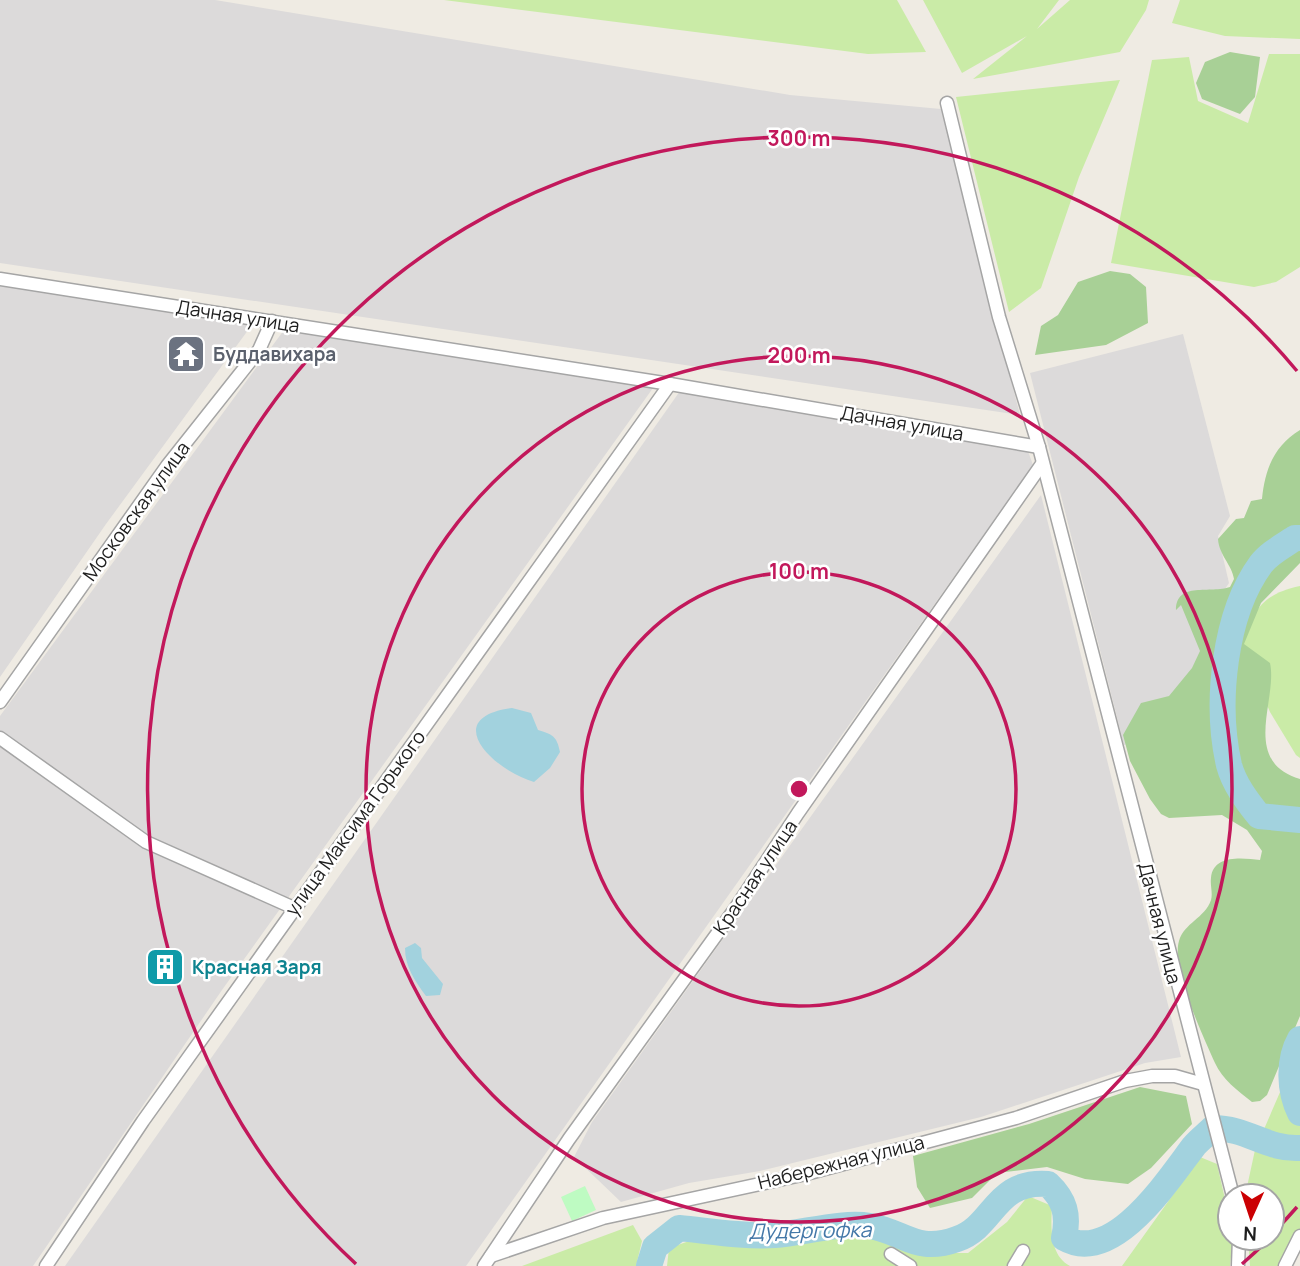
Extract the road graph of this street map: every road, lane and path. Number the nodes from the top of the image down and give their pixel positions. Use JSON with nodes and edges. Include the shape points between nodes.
{"nodes":[{"id":1,"x":947,"y":103,"type":"dead end"},
{"id":2,"x":0,"y":279,"type":"edge"},
{"id":3,"x":272,"y":321,"type":"junction"},
{"id":4,"x":670,"y":384,"type":"junction"},
{"id":5,"x":1039,"y":447,"type":"junction"},
{"id":6,"x":1042,"y":464,"type":"junction"},
{"id":7,"x":0,"y":702,"type":"edge"},
{"id":8,"x":0,"y":738,"type":"edge"},
{"id":9,"x":294,"y":908,"type":"junction"},
{"id":10,"x":1203,"y":1084,"type":"junction"},
{"id":11,"x":1230,"y":1182,"type":"edge"},
{"id":12,"x":1300,"y":1237,"type":"edge"},
{"id":13,"x":1023,"y":1251,"type":"dead end"},
{"id":14,"x":891,"y":1254,"type":"dead end"},
{"id":15,"x":488,"y":1261,"type":"edge"},
{"id":16,"x":46,"y":1266,"type":"edge"},
{"id":17,"x":911,"y":1266,"type":"edge"},
{"id":18,"x":1014,"y":1266,"type":"edge"},
{"id":19,"x":1285,"y":1266,"type":"edge"}],
"edges":[{"from":1,"to":5,"type":"street","via":[[999,317]]},
{"from":2,"to":3,"type":"street","name":"Дачная улица"},
{"from":3,"to":4,"type":"street","name":"Дачная улица"},
{"from":3,"to":7,"type":"street","name":"Московская улица","via":[[259,350],[167,466]]},
{"from":4,"to":5,"type":"street","name":"Дачная улица"},
{"from":4,"to":9,"type":"street","name":"улица Максима Горького"},
{"from":5,"to":6,"type":"street","name":"Дачная улица"},
{"from":6,"to":10,"type":"street","name":"Дачная улица"},
{"from":6,"to":15,"type":"street","name":"Красная улица"},
{"from":8,"to":9,"type":"street","via":[[146,842]]},
{"from":9,"to":16,"type":"street","name":"улица Максима Горького"},
{"from":10,"to":11,"type":"street","name":"Дачная улица"},
{"from":10,"to":15,"type":"street","name":"Набережная улица","via":[[1175,1076],[1125,1081],[1016,1118],[806,1174],[603,1218]]},
{"from":12,"to":19,"type":"street"},
{"from":13,"to":18,"type":"street"},
{"from":14,"to":17,"type":"street"}]}
